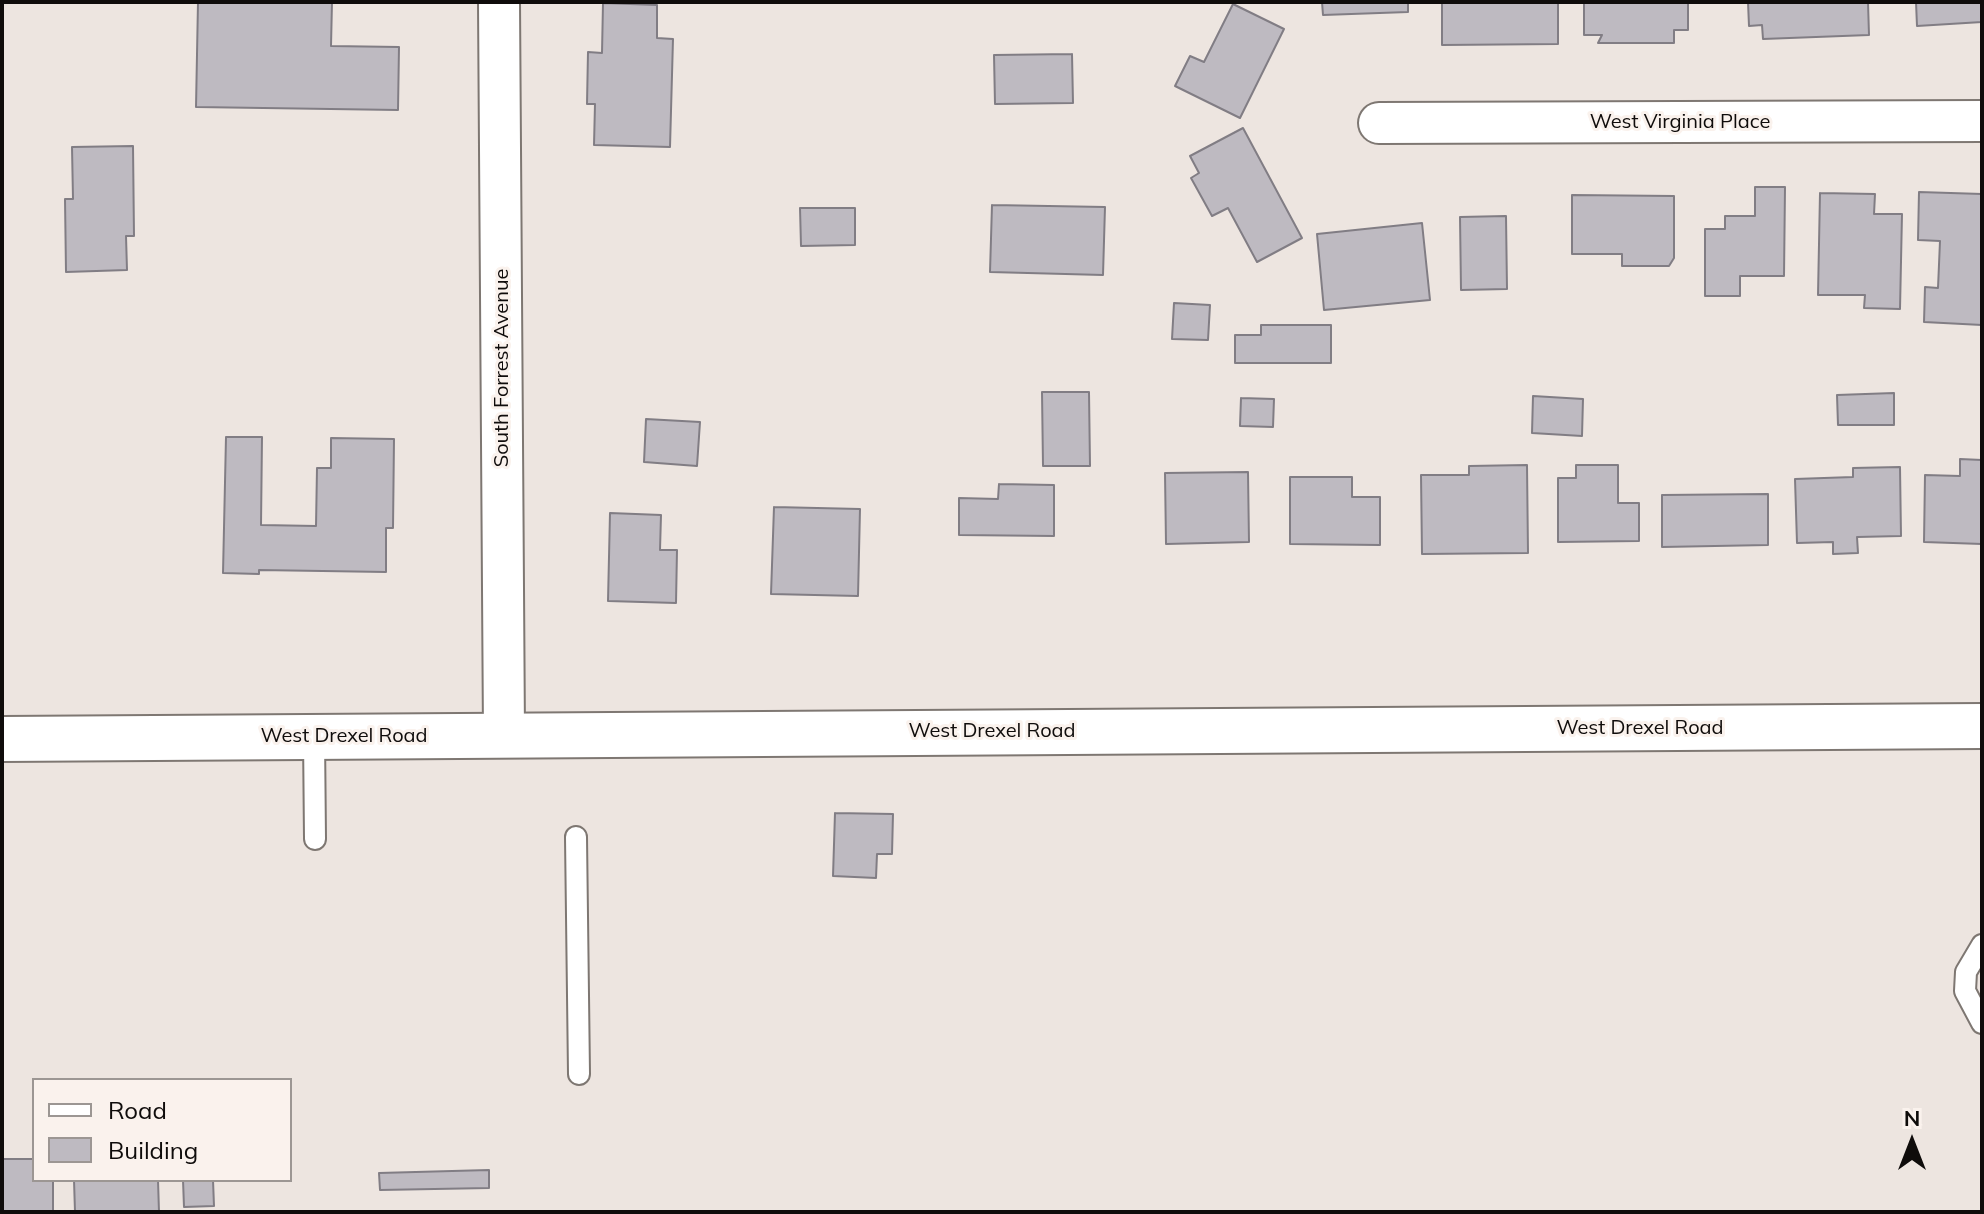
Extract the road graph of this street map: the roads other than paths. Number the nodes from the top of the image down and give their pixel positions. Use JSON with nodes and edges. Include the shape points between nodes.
{"nodes":[{"id":1,"x":499,"y":2,"type":"edge"},
{"id":2,"x":1982,"y":121,"type":"edge"},
{"id":3,"x":1379,"y":123,"type":"dead end"},
{"id":4,"x":1982,"y":726,"type":"edge"},
{"id":5,"x":504,"y":735,"type":"junction"},
{"id":6,"x":314,"y":736,"type":"junction"},
{"id":7,"x":2,"y":739,"type":"edge"},
{"id":8,"x":576,"y":837,"type":"dead end"},
{"id":9,"x":315,"y":839,"type":"dead end"},
{"id":10,"x":1982,"y":945,"type":"edge"},
{"id":11,"x":1981,"y":1015,"type":"edge"},
{"id":12,"x":579,"y":1074,"type":"dead end"}],
"edges":[{"from":1,"to":5,"type":"street","name":"South Forrest Avenue"},
{"from":2,"to":3,"type":"street","name":"West Virginia Place"},
{"from":4,"to":5,"type":"street","name":"West Drexel Road"},
{"from":5,"to":6,"type":"street","name":"West Drexel Road"},
{"from":6,"to":7,"type":"street","name":"West Drexel Road"},
{"from":6,"to":9,"type":"lane"},
{"from":8,"to":12,"type":"lane"},
{"from":10,"to":11,"type":"lane","via":[[1966,972],[1965,991]]}]}
